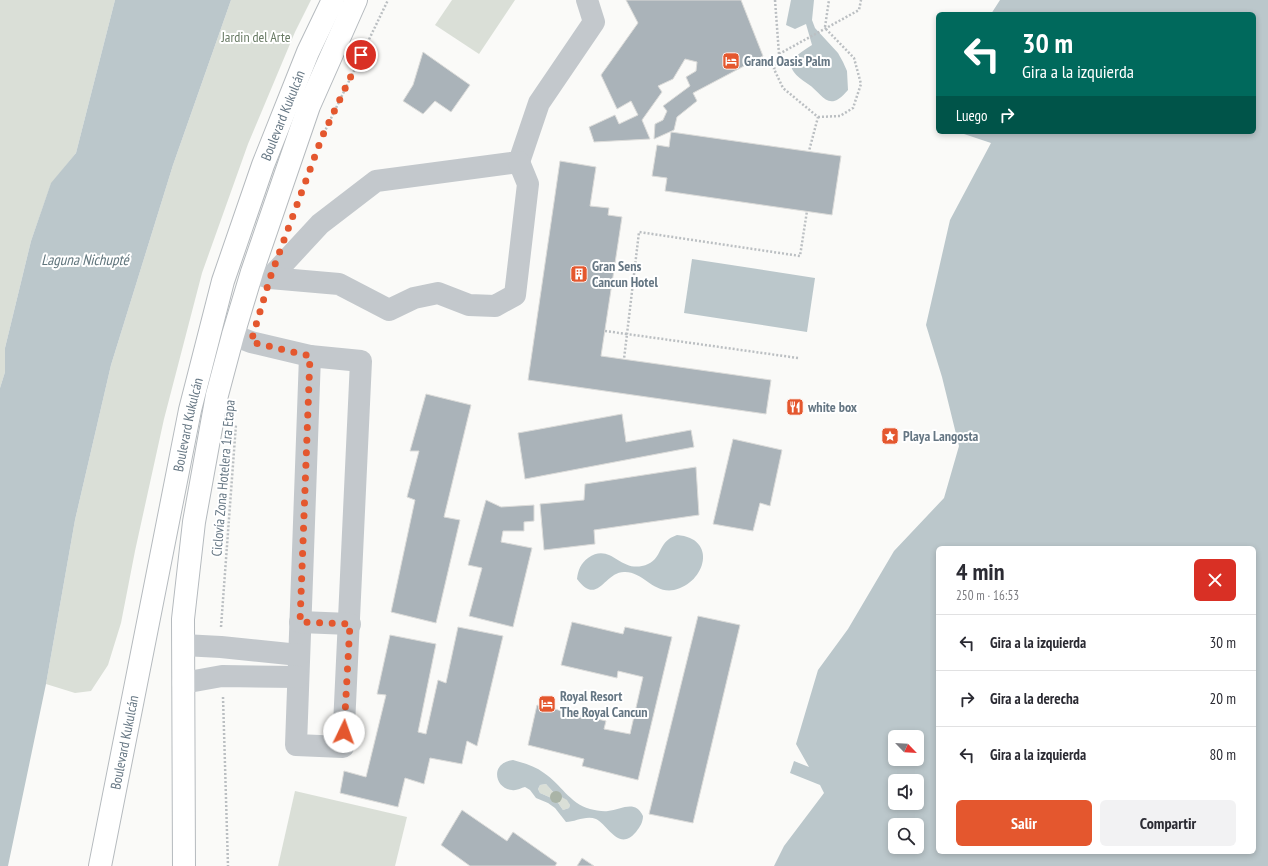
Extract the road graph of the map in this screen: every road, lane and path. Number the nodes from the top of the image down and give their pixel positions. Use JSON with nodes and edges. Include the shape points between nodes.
{"nodes":[{"id":1,"x":333,"y":0,"type":"edge"},
{"id":2,"x":356,"y":0,"type":"edge"},
{"id":3,"x":388,"y":0,"type":"edge"},
{"id":4,"x":587,"y":0,"type":"edge"},
{"id":5,"x":775,"y":0,"type":"edge"},
{"id":6,"x":829,"y":0,"type":"edge"},
{"id":7,"x":861,"y":0,"type":"edge"},
{"id":8,"x":825,"y":28,"type":"junction"},
{"id":9,"x":779,"y":54,"type":"junction"},
{"id":10,"x":818,"y":117,"type":"junction"},
{"id":11,"x":322,"y":137,"type":"dead end"},
{"id":12,"x":809,"y":151,"type":"dead end"},
{"id":13,"x":520,"y":162,"type":"junction"},
{"id":14,"x":807,"y":211,"type":"dead end"},
{"id":15,"x":261,"y":275,"type":"junction"},
{"id":16,"x":605,"y":331,"type":"dead end"},
{"id":17,"x":627,"y":334,"type":"junction"},
{"id":18,"x":232,"y":335,"type":"junction"},
{"id":19,"x":310,"y":356,"type":"junction"},
{"id":20,"x":798,"y":358,"type":"dead end"},
{"id":21,"x":624,"y":359,"type":"dead end"},
{"id":22,"x":236,"y":423,"type":"dead end"},
{"id":23,"x":300,"y":622,"type":"junction"},
{"id":24,"x":350,"y":624,"type":"junction"},
{"id":25,"x":183,"y":645,"type":"junction"},
{"id":26,"x":221,"y":646,"type":"junction"},
{"id":27,"x":299,"y":655,"type":"junction"},
{"id":28,"x":222,"y":676,"type":"junction"},
{"id":29,"x":298,"y":677,"type":"junction"},
{"id":30,"x":183,"y":683,"type":"junction"},
{"id":31,"x":100,"y":866,"type":"edge"},
{"id":32,"x":184,"y":866,"type":"edge"},
{"id":33,"x":228,"y":866,"type":"edge"}],
"edges":[{"from":1,"to":31,"type":"main road","name":"Boulevard Kukulcán","via":[[308,52],[262,165],[223,281],[190,410]]},
{"from":2,"to":15,"type":"main road","name":"Boulevard Kukulcán","via":[[309,106]]},
{"from":3,"to":11,"type":"path"},
{"from":4,"to":13,"type":"lane","via":[[594,22],[539,103]]},
{"from":5,"to":9,"type":"path"},
{"from":6,"to":8,"type":"path"},
{"from":7,"to":8,"type":"path","via":[[859,10]]},
{"from":8,"to":9,"type":"path"},
{"from":8,"to":10,"type":"path","via":[[854,58],[862,84],[853,108],[840,116]]},
{"from":9,"to":10,"type":"path","via":[[774,68],[783,88]]},
{"from":10,"to":12,"type":"path"},
{"from":13,"to":15,"type":"lane","via":[[376,181],[320,224]]},
{"from":13,"to":15,"type":"lane","via":[[528,184],[515,295],[496,306],[469,305],[438,293],[414,298],[389,310],[339,284]]},
{"from":14,"to":17,"type":"path","via":[[800,256],[639,232]]},
{"from":15,"to":18,"type":"main road","name":"Boulevard Kukulcán"},
{"from":16,"to":17,"type":"path"},
{"from":17,"to":20,"type":"path"},
{"from":17,"to":21,"type":"path"},
{"from":18,"to":19,"type":"lane"},
{"from":18,"to":25,"type":"main road","name":"Boulevard Kukulcán","via":[[194,522],[183,619]]},
{"from":19,"to":23,"type":"lane"},
{"from":19,"to":24,"type":"lane","via":[[361,361]]},
{"from":22,"to":26,"type":"path","name":"Ciclovía Zona Hotelera 1ra Etapa"},
{"from":23,"to":24,"type":"lane"},
{"from":23,"to":27,"type":"lane"},
{"from":24,"to":29,"type":"lane","via":[[343,747],[296,746]]},
{"from":25,"to":26,"type":"lane"},
{"from":25,"to":30,"type":"main road","name":"Boulevard Kukulcán"},
{"from":26,"to":27,"type":"lane"},
{"from":27,"to":29,"type":"lane"},
{"from":28,"to":29,"type":"lane"},
{"from":28,"to":30,"type":"lane"},
{"from":28,"to":33,"type":"path"},
{"from":30,"to":32,"type":"main road","name":"Boulevard Kukulcán"}]}
